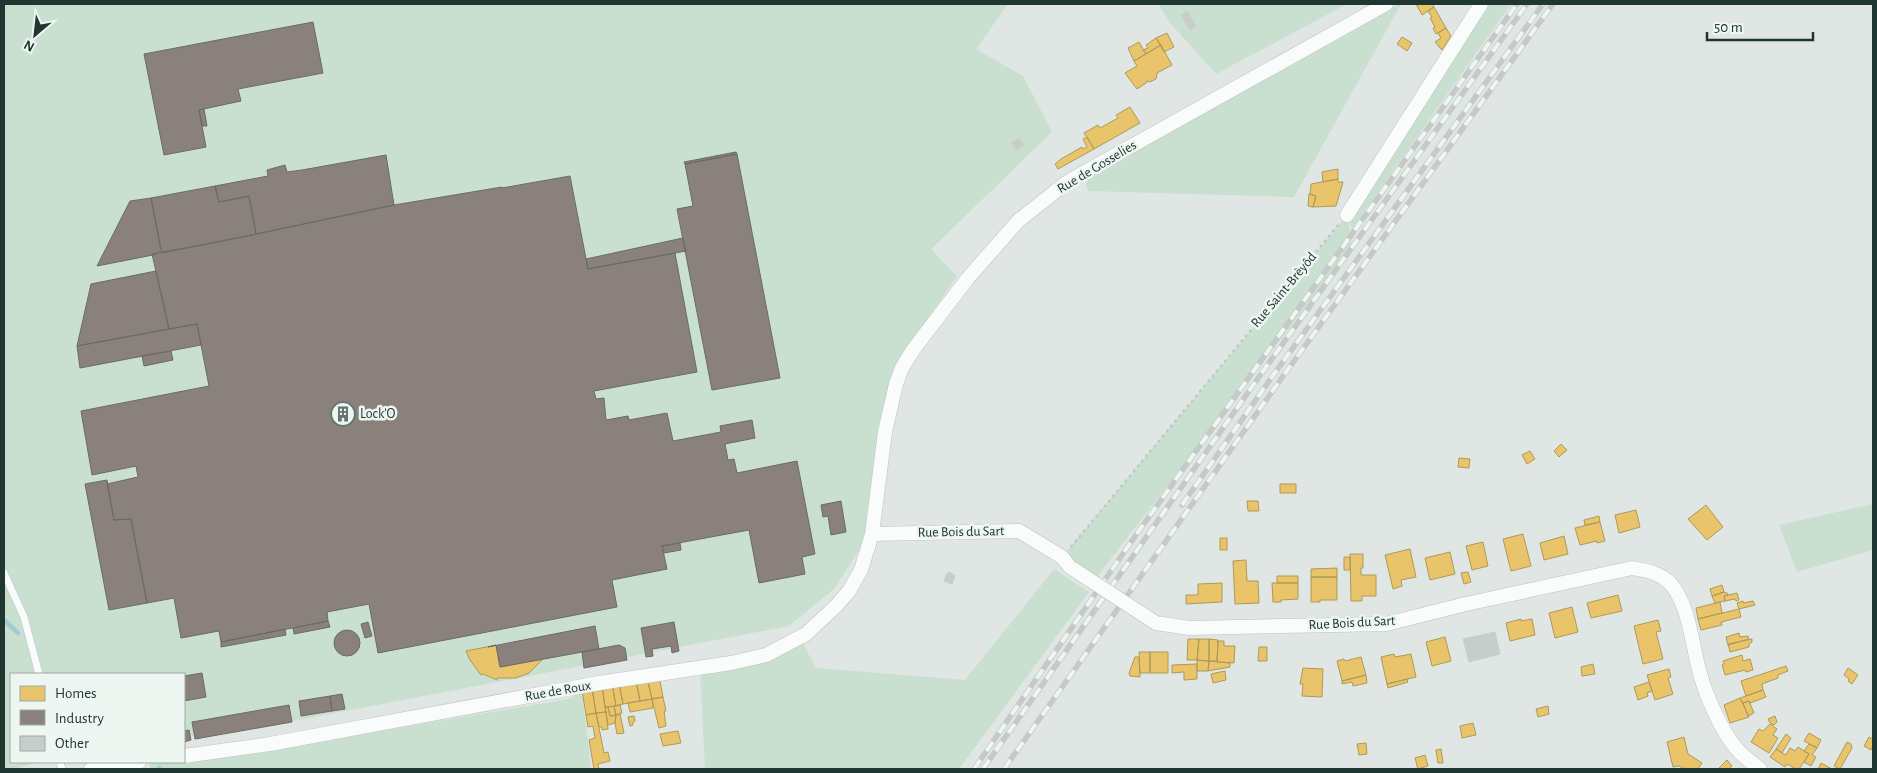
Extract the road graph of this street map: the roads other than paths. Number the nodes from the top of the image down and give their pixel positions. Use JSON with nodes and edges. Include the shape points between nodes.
{"nodes":[{"id":1,"x":1386,"y":4,"type":"edge"},
{"id":2,"x":1480,"y":4,"type":"edge"},
{"id":3,"x":1347,"y":215,"type":"road end"},
{"id":4,"x":872,"y":534,"type":"junction"},
{"id":5,"x":4,"y":573,"type":"edge"},
{"id":6,"x":39,"y":673,"type":"edge"},
{"id":7,"x":185,"y":756,"type":"edge"},
{"id":8,"x":132,"y":763,"type":"edge"},
{"id":9,"x":91,"y":769,"type":"edge"},
{"id":10,"x":1760,"y":769,"type":"edge"}],
"edges":[{"from":1,"to":4,"type":"street","name":"Rue de Gosselies","via":[[1066,183],[1018,221],[968,278],[902,368],[885,432]]},
{"from":2,"to":3,"type":"street"},
{"from":4,"to":7,"type":"street","name":"Rue de Roux","via":[[861,570],[836,606],[806,634],[766,655],[270,744]]},
{"from":4,"to":10,"type":"street","name":"Rue Bois du Sart","bridge":true,"via":[[1019,531],[1156,623],[1190,628],[1386,624],[1632,568],[1656,572],[1670,583],[1679,597],[1691,632],[1698,668],[1718,719],[1737,750]]},
{"from":5,"to":6,"type":"lane","via":[[24,617]]},
{"from":8,"to":9,"type":"street"}]}
